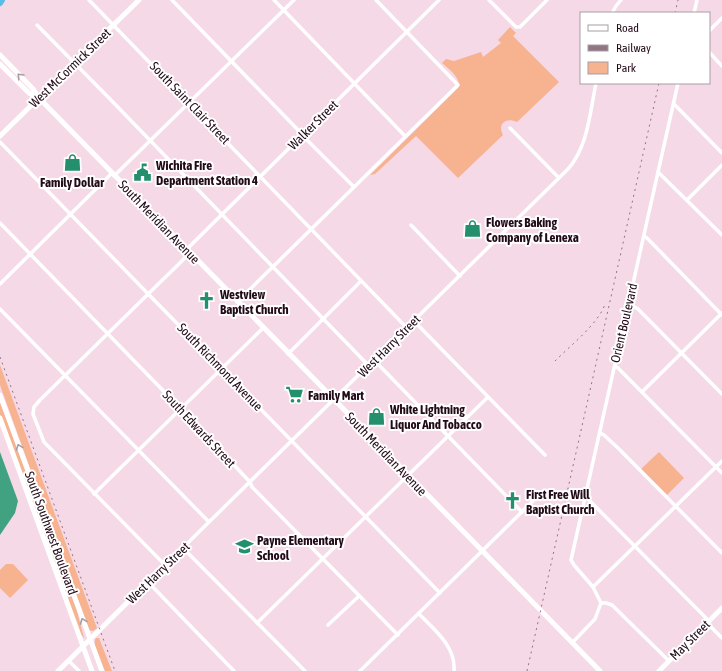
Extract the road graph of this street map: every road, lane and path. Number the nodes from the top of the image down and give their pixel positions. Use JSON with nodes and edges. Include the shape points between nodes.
{"nodes":[{"id":1,"x":2,"y":0,"type":"edge"},
{"id":2,"x":89,"y":0,"type":"edge"},
{"id":3,"x":139,"y":0,"type":"edge"},
{"id":4,"x":172,"y":0,"type":"edge"},
{"id":5,"x":274,"y":0,"type":"edge"},
{"id":6,"x":294,"y":0,"type":"edge"},
{"id":7,"x":376,"y":0,"type":"edge"},
{"id":8,"x":439,"y":0,"type":"edge"},
{"id":9,"x":489,"y":0,"type":"edge"},
{"id":10,"x":547,"y":0,"type":"edge"},
{"id":11,"x":621,"y":0,"type":"edge"},
{"id":12,"x":697,"y":0,"type":"edge"},
{"id":13,"x":0,"y":3,"type":"edge"},
{"id":14,"x":284,"y":10,"type":"junction"},
{"id":15,"x":613,"y":12,"type":"edge"},
{"id":16,"x":694,"y":12,"type":"edge"},
{"id":17,"x":722,"y":18,"type":"edge"},
{"id":18,"x":36,"y":25,"type":"dead end"},
{"id":19,"x":114,"y":25,"type":"junction"},
{"id":20,"x":710,"y":30,"type":"edge"},
{"id":21,"x":407,"y":32,"type":"junction"},
{"id":22,"x":710,"y":53,"type":"edge"},
{"id":23,"x":0,"y":55,"type":"edge"},
{"id":24,"x":231,"y":61,"type":"junction"},
{"id":25,"x":74,"y":63,"type":"junction"},
{"id":26,"x":0,"y":64,"type":"edge"},
{"id":27,"x":722,"y":66,"type":"edge"},
{"id":28,"x":355,"y":83,"type":"junction"},
{"id":29,"x":596,"y":84,"type":"edge"},
{"id":30,"x":678,"y":84,"type":"edge"},
{"id":31,"x":39,"y":98,"type":"junction"},
{"id":32,"x":189,"y":102,"type":"junction"},
{"id":33,"x":674,"y":104,"type":"junction"},
{"id":34,"x":510,"y":128,"type":"dead end"},
{"id":35,"x":302,"y":135,"type":"junction"},
{"id":36,"x":0,"y":136,"type":"edge"},
{"id":37,"x":405,"y":136,"type":"junction"},
{"id":38,"x":150,"y":140,"type":"junction"},
{"id":39,"x":0,"y":142,"type":"edge"},
{"id":40,"x":722,"y":153,"type":"edge"},
{"id":41,"x":722,"y":165,"type":"edge"},
{"id":42,"x":658,"y":172,"type":"junction"},
{"id":43,"x":113,"y":174,"type":"junction"},
{"id":44,"x":260,"y":177,"type":"junction"},
{"id":45,"x":559,"y":178,"type":"junction"},
{"id":46,"x":354,"y":187,"type":"junction"},
{"id":47,"x":687,"y":200,"type":"junction"},
{"id":48,"x":71,"y":214,"type":"junction"},
{"id":49,"x":222,"y":214,"type":"junction"},
{"id":50,"x":0,"y":223,"type":"edge"},
{"id":51,"x":411,"y":225,"type":"dead end"},
{"id":52,"x":311,"y":229,"type":"junction"},
{"id":53,"x":722,"y":235,"type":"edge"},
{"id":54,"x":644,"y":236,"type":"junction"},
{"id":55,"x":188,"y":251,"type":"junction"},
{"id":56,"x":30,"y":254,"type":"junction"},
{"id":57,"x":273,"y":267,"type":"junction"},
{"id":58,"x":460,"y":276,"type":"junction"},
{"id":59,"x":362,"y":281,"type":"junction"},
{"id":60,"x":0,"y":284,"type":"edge"},
{"id":61,"x":148,"y":293,"type":"junction"},
{"id":62,"x":237,"y":302,"type":"junction"},
{"id":63,"x":628,"y":303,"type":"junction"},
{"id":64,"x":0,"y":309,"type":"edge"},
{"id":65,"x":722,"y":314,"type":"edge"},
{"id":66,"x":323,"y":320,"type":"junction"},
{"id":67,"x":414,"y":321,"type":"junction"},
{"id":68,"x":264,"y":328,"type":"junction"},
{"id":69,"x":407,"y":328,"type":"junction"},
{"id":70,"x":107,"y":333,"type":"junction"},
{"id":71,"x":682,"y":353,"type":"junction"},
{"id":72,"x":288,"y":354,"type":"junction"},
{"id":73,"x":374,"y":360,"type":"junction"},
{"id":74,"x":369,"y":366,"type":"junction"},
{"id":75,"x":614,"y":366,"type":"junction"},
{"id":76,"x":222,"y":369,"type":"junction"},
{"id":77,"x":65,"y":375,"type":"junction"},
{"id":78,"x":642,"y":392,"type":"junction"},
{"id":79,"x":722,"y":394,"type":"edge"},
{"id":80,"x":0,"y":395,"type":"edge"},
{"id":81,"x":488,"y":397,"type":"junction"},
{"id":82,"x":334,"y":401,"type":"junction"},
{"id":83,"x":181,"y":408,"type":"junction"},
{"id":84,"x":0,"y":418,"type":"edge"},
{"id":85,"x":600,"y":433,"type":"junction"},
{"id":86,"x":448,"y":437,"type":"junction"},
{"id":87,"x":292,"y":442,"type":"junction"},
{"id":88,"x":138,"y":450,"type":"junction"},
{"id":89,"x":545,"y":455,"type":"dead end"},
{"id":90,"x":722,"y":461,"type":"edge"},
{"id":91,"x":716,"y":467,"type":"junction"},
{"id":92,"x":722,"y":473,"type":"edge"},
{"id":93,"x":408,"y":476,"type":"junction"},
{"id":94,"x":250,"y":482,"type":"junction"},
{"id":95,"x":542,"y":492,"type":"dead end"},
{"id":96,"x":94,"y":494,"type":"junction"},
{"id":97,"x":585,"y":496,"type":"junction"},
{"id":98,"x":676,"y":507,"type":"junction"},
{"id":99,"x":522,"y":512,"type":"junction"},
{"id":100,"x":365,"y":518,"type":"junction"},
{"id":101,"x":209,"y":522,"type":"junction"},
{"id":102,"x":635,"y":546,"type":"junction"},
{"id":103,"x":184,"y":548,"type":"junction"},
{"id":104,"x":482,"y":551,"type":"junction"},
{"id":105,"x":722,"y":554,"type":"edge"},
{"id":106,"x":323,"y":560,"type":"junction"},
{"id":107,"x":165,"y":565,"type":"junction"},
{"id":108,"x":148,"y":582,"type":"junction"},
{"id":109,"x":593,"y":587,"type":"junction"},
{"id":110,"x":440,"y":593,"type":"junction"},
{"id":111,"x":358,"y":596,"type":"junction"},
{"id":112,"x":600,"y":603,"type":"junction"},
{"id":113,"x":722,"y":608,"type":"edge"},
{"id":114,"x":419,"y":614,"type":"junction"},
{"id":115,"x":708,"y":622,"type":"junction"},
{"id":116,"x":257,"y":623,"type":"junction"},
{"id":117,"x":328,"y":625,"type":"dead end"},
{"id":118,"x":398,"y":635,"type":"junction"},
{"id":119,"x":722,"y":638,"type":"edge"},
{"id":120,"x":90,"y":640,"type":"junction"},
{"id":121,"x":572,"y":643,"type":"junction"},
{"id":122,"x":83,"y":647,"type":"junction"},
{"id":123,"x":69,"y":661,"type":"junction"},
{"id":124,"x":669,"y":661,"type":"junction"},
{"id":125,"x":58,"y":671,"type":"edge"},
{"id":126,"x":79,"y":671,"type":"edge"},
{"id":127,"x":92,"y":671,"type":"edge"},
{"id":128,"x":102,"y":671,"type":"edge"},
{"id":129,"x":234,"y":671,"type":"edge"},
{"id":130,"x":305,"y":671,"type":"edge"},
{"id":131,"x":360,"y":671,"type":"edge"},
{"id":132,"x":454,"y":671,"type":"edge"},
{"id":133,"x":600,"y":671,"type":"edge"},
{"id":134,"x":659,"y":671,"type":"edge"}],
"edges":[{"from":1,"to":13,"type":"highway"},
{"from":2,"to":19,"type":"street","name":"South Saint Clair Street"},
{"from":3,"to":19,"type":"main road","name":"West McCormick Street"},
{"from":4,"to":24,"type":"street"},
{"from":5,"to":14,"type":"street"},
{"from":6,"to":14,"type":"street"},
{"from":7,"to":21,"type":"street"},
{"from":8,"to":21,"type":"street","name":"Walker Street"},
{"from":9,"to":10,"type":"street","via":[[516,27],[520,27]]},
{"from":11,"to":15,"type":"street"},
{"from":12,"to":16,"type":"street"},
{"from":14,"to":24,"type":"street"},
{"from":14,"to":28,"type":"street"},
{"from":17,"to":20,"type":"street"},
{"from":18,"to":25,"type":"street"},
{"from":19,"to":25,"type":"main road","name":"West McCormick Street"},
{"from":19,"to":32,"type":"street","name":"South Saint Clair Street"},
{"from":21,"to":28,"type":"street","name":"Walker Street"},
{"from":21,"to":37,"type":"street","via":[[458,85]]},
{"from":22,"to":27,"type":"street"},
{"from":31,"to":23,"type":"main road","name":"South Meridian Avenue","one_way":true},
{"from":24,"to":32,"type":"street"},
{"from":24,"to":35,"type":"street"},
{"from":25,"to":31,"type":"main road","name":"West McCormick Street"},
{"from":25,"to":38,"type":"street"},
{"from":26,"to":31,"type":"main road","name":"South Meridian Avenue","via":[[29,93]]},
{"from":28,"to":35,"type":"street","name":"Walker Street"},
{"from":28,"to":37,"type":"street"},
{"from":29,"to":45,"type":"street","name":"West Harry Street","via":[[581,148]]},
{"from":30,"to":33,"type":"street","name":"Orient Boulevard"},
{"from":31,"to":36,"type":"main road","name":"West McCormick Street"},
{"from":31,"to":43,"type":"main road","name":"South Meridian Avenue"},
{"from":32,"to":38,"type":"street"},
{"from":32,"to":44,"type":"street","name":"South Saint Clair Street"},
{"from":33,"to":40,"type":"street"},
{"from":33,"to":42,"type":"street","name":"Orient Boulevard"},
{"from":34,"to":45,"type":"street"},
{"from":35,"to":44,"type":"street","name":"Walker Street"},
{"from":35,"to":46,"type":"street"},
{"from":37,"to":46,"type":"street"},
{"from":38,"to":43,"type":"street"},
{"from":38,"to":49,"type":"street"},
{"from":39,"to":48,"type":"street","name":"South Richmond Avenue"},
{"from":41,"to":47,"type":"street"},
{"from":42,"to":47,"type":"street"},
{"from":42,"to":54,"type":"street","name":"Orient Boulevard"},
{"from":43,"to":48,"type":"street"},
{"from":43,"to":55,"type":"main road","name":"South Meridian Avenue"},
{"from":44,"to":49,"type":"street","name":"Walker Street"},
{"from":44,"to":52,"type":"street","name":"South Saint Clair Street"},
{"from":45,"to":58,"type":"street","name":"West Harry Street"},
{"from":46,"to":52,"type":"street"},
{"from":47,"to":53,"type":"street"},
{"from":48,"to":56,"type":"street"},
{"from":48,"to":61,"type":"street","name":"South Richmond Avenue"},
{"from":49,"to":55,"type":"street","name":"Walker Street"},
{"from":49,"to":57,"type":"street"},
{"from":50,"to":56,"type":"street","name":"South Edwards Street"},
{"from":51,"to":58,"type":"street"},
{"from":52,"to":57,"type":"street"},
{"from":52,"to":59,"type":"street","name":"South Saint Clair Street"},
{"from":54,"to":63,"type":"street","name":"Orient Boulevard"},
{"from":54,"to":65,"type":"street"},
{"from":55,"to":61,"type":"street","name":"Walker Street"},
{"from":55,"to":62,"type":"main road","name":"South Meridian Avenue"},
{"from":56,"to":60,"type":"street"},
{"from":56,"to":70,"type":"street","name":"South Edwards Street"},
{"from":57,"to":62,"type":"street"},
{"from":57,"to":66,"type":"street"},
{"from":58,"to":67,"type":"street","name":"West Harry Street"},
{"from":59,"to":66,"type":"street"},
{"from":59,"to":69,"type":"street","name":"South Saint Clair Street"},
{"from":61,"to":70,"type":"street","name":"Walker Street"},
{"from":61,"to":76,"type":"street","name":"South Richmond Avenue"},
{"from":62,"to":68,"type":"main road","name":"South Meridian Avenue"},
{"from":63,"to":71,"type":"street","via":[[638,309]]},
{"from":63,"to":75,"type":"street","name":"Orient Boulevard"},
{"from":64,"to":77,"type":"street"},
{"from":65,"to":71,"type":"street"},
{"from":66,"to":72,"type":"street"},
{"from":66,"to":74,"type":"street"},
{"from":67,"to":69,"type":"street","name":"West Harry Street"},
{"from":67,"to":81,"type":"street"},
{"from":68,"to":72,"type":"main road","name":"South Meridian Avenue"},
{"from":68,"to":76,"type":"street"},
{"from":69,"to":73,"type":"street","name":"West Harry Street"},
{"from":70,"to":77,"type":"street","name":"Walker Street"},
{"from":70,"to":83,"type":"street","name":"South Edwards Street"},
{"from":71,"to":78,"type":"street"},
{"from":71,"to":79,"type":"street"},
{"from":72,"to":82,"type":"main road","name":"South Meridian Avenue"},
{"from":73,"to":74,"type":"street","name":"West Harry Street"},
{"from":73,"to":86,"type":"street"},
{"from":74,"to":82,"type":"street","name":"West Harry Street"},
{"from":75,"to":78,"type":"street"},
{"from":75,"to":85,"type":"street","name":"Orient Boulevard"},
{"from":76,"to":83,"type":"street"},
{"from":76,"to":87,"type":"street","name":"South Richmond Avenue"},
{"from":77,"to":88,"type":"street"},
{"from":77,"to":96,"type":"street","name":"Walker Street","via":[[34,406],[33,414],[44,442]]},
{"from":78,"to":91,"type":"street"},
{"from":120,"to":80,"type":"main road","name":"South Southwest Boulevard","one_way":true},
{"from":81,"to":86,"type":"street"},
{"from":81,"to":89,"type":"street"},
{"from":82,"to":87,"type":"street","name":"West Harry Street"},
{"from":82,"to":93,"type":"main road","name":"South Meridian Avenue"},
{"from":83,"to":88,"type":"street"},
{"from":83,"to":94,"type":"street","name":"South Edwards Street"},
{"from":84,"to":122,"type":"main road","name":"South Southwest Boulevard"},
{"from":85,"to":97,"type":"street","name":"Orient Boulevard"},
{"from":85,"to":98,"type":"street"},
{"from":86,"to":93,"type":"street"},
{"from":86,"to":99,"type":"street"},
{"from":87,"to":94,"type":"street","name":"West Harry Street"},
{"from":87,"to":100,"type":"street","name":"South Richmond Avenue"},
{"from":88,"to":96,"type":"street"},
{"from":88,"to":101,"type":"street"},
{"from":90,"to":91,"type":"street"},
{"from":91,"to":92,"type":"street"},
{"from":91,"to":98,"type":"street"},
{"from":93,"to":100,"type":"street"},
{"from":93,"to":104,"type":"main road","name":"South Meridian Avenue"},
{"from":94,"to":101,"type":"street","name":"West Harry Street"},
{"from":94,"to":106,"type":"street","name":"South Edwards Street"},
{"from":95,"to":99,"type":"street"},
{"from":96,"to":107,"type":"street"},
{"from":97,"to":102,"type":"street"},
{"from":97,"to":109,"type":"street","name":"Orient Boulevard","via":[[571,560]]},
{"from":98,"to":102,"type":"street"},
{"from":98,"to":105,"type":"street"},
{"from":99,"to":104,"type":"street"},
{"from":100,"to":106,"type":"street"},
{"from":100,"to":110,"type":"street","name":"South Richmond Avenue"},
{"from":101,"to":103,"type":"street","name":"West Harry Street"},
{"from":102,"to":109,"type":"street"},
{"from":102,"to":115,"type":"street"},
{"from":103,"to":107,"type":"street","name":"West Harry Street"},
{"from":103,"to":116,"type":"street"},
{"from":104,"to":110,"type":"street"},
{"from":104,"to":121,"type":"main road","name":"South Meridian Avenue"},
{"from":106,"to":111,"type":"street","name":"South Edwards Street"},
{"from":106,"to":116,"type":"street"},
{"from":107,"to":108,"type":"street","name":"West Harry Street"},
{"from":108,"to":120,"type":"main road","name":"West Harry Street"},
{"from":108,"to":129,"type":"street"},
{"from":109,"to":112,"type":"street"},
{"from":110,"to":114,"type":"street"},
{"from":111,"to":117,"type":"street"},
{"from":111,"to":118,"type":"street","name":"South Edwards Street"},
{"from":112,"to":121,"type":"street","via":[[595,619]]},
{"from":112,"to":124,"type":"street","via":[[612,605]]},
{"from":113,"to":115,"type":"main road","name":"May Street"},
{"from":114,"to":118,"type":"street"},
{"from":114,"to":132,"type":"street","via":[[449,648]]},
{"from":115,"to":119,"type":"street"},
{"from":115,"to":124,"type":"main road","name":"May Street"},
{"from":116,"to":130,"type":"street"},
{"from":118,"to":131,"type":"street"},
{"from":120,"to":122,"type":"main road","name":"West Harry Street"},
{"from":120,"to":128,"type":"main road","name":"South Southwest Boulevard"},
{"from":121,"to":133,"type":"main road","name":"South Meridian Avenue"},
{"from":122,"to":123,"type":"main road","name":"West Harry Street"},
{"from":122,"to":127,"type":"main road","name":"South Southwest Boulevard"},
{"from":123,"to":125,"type":"main road","name":"West Harry Street"},
{"from":123,"to":126,"type":"street"},
{"from":124,"to":134,"type":"main road","name":"May Street"}]}
